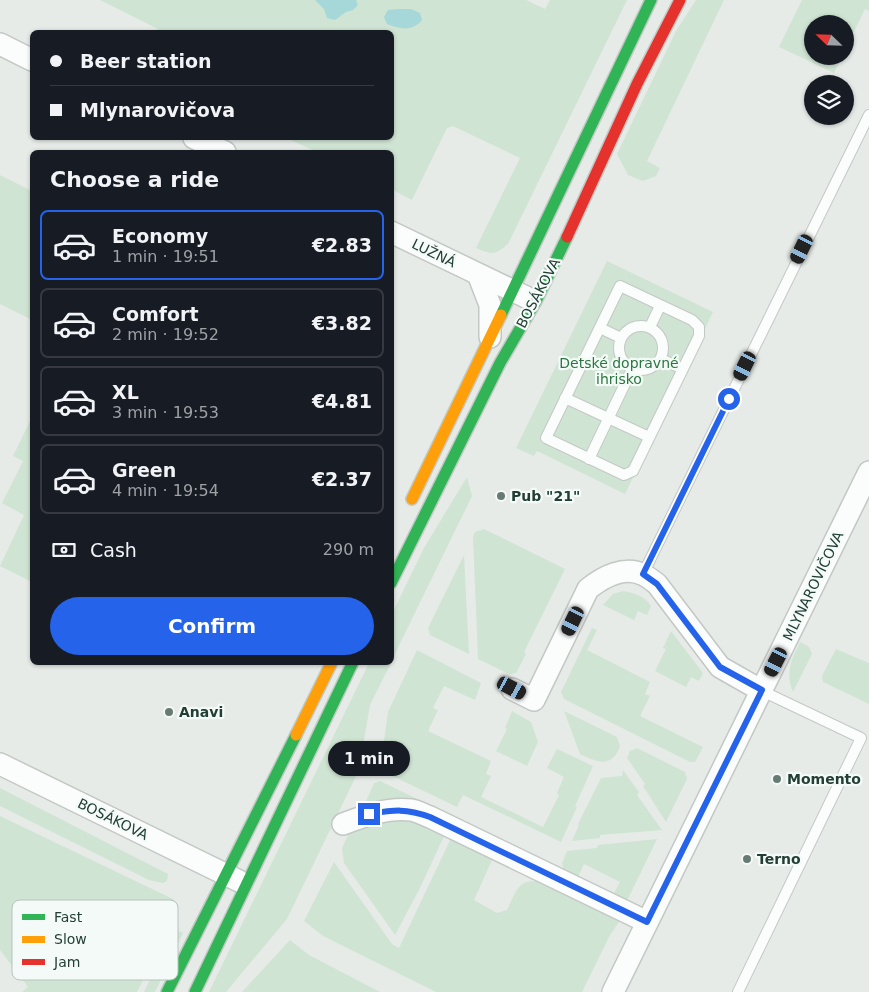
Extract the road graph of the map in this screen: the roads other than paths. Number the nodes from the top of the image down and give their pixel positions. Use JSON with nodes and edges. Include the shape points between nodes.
{"nodes":[{"id":1,"x":651,"y":0,"type":"edge"},
{"id":2,"x":680,"y":0,"type":"edge"},
{"id":3,"x":0,"y":44,"type":"edge"},
{"id":4,"x":30,"y":59,"type":"edge"},
{"id":5,"x":869,"y":115,"type":"edge"},
{"id":6,"x":198,"y":140,"type":"edge"},
{"id":7,"x":221,"y":150,"type":"edge"},
{"id":8,"x":394,"y":233,"type":"edge"},
{"id":9,"x":478,"y":274,"type":"junction"},
{"id":10,"x":512,"y":290,"type":"junction"},
{"id":11,"x":536,"y":301,"type":"junction"},
{"id":12,"x":660,"y":306,"type":"junction"},
{"id":13,"x":650,"y":327,"type":"junction"},
{"id":14,"x":600,"y":328,"type":"junction"},
{"id":15,"x":490,"y":337,"type":"junction"},
{"id":16,"x":621,"y":338,"type":"junction"},
{"id":17,"x":662,"y":359,"type":"junction"},
{"id":18,"x":632,"y":369,"type":"junction"},
{"id":19,"x":683,"y":369,"type":"junction"},
{"id":20,"x":565,"y":398,"type":"junction"},
{"id":21,"x":608,"y":418,"type":"junction"},
{"id":22,"x":649,"y":437,"type":"junction"},
{"id":23,"x":589,"y":459,"type":"junction"},
{"id":24,"x":869,"y":472,"type":"edge"},
{"id":25,"x":408,"y":506,"type":"dead end"},
{"id":26,"x":860,"y":512,"type":"edge"},
{"id":27,"x":643,"y":574,"type":"junction"},
{"id":28,"x":394,"y":577,"type":"edge"},
{"id":29,"x":330,"y":665,"type":"edge"},
{"id":30,"x":352,"y":665,"type":"edge"},
{"id":31,"x":512,"y":688,"type":"dead end"},
{"id":32,"x":762,"y":690,"type":"junction"},
{"id":33,"x":0,"y":764,"type":"edge"},
{"id":34,"x":342,"y":824,"type":"dead end"},
{"id":35,"x":226,"y":874,"type":"junction"},
{"id":36,"x":246,"y":884,"type":"junction"},
{"id":37,"x":647,"y":922,"type":"junction"},
{"id":38,"x":178,"y":970,"type":"edge"},
{"id":39,"x":173,"y":980,"type":"edge"},
{"id":40,"x":167,"y":992,"type":"edge"},
{"id":41,"x":195,"y":992,"type":"edge"},
{"id":42,"x":613,"y":992,"type":"edge"},
{"id":43,"x":738,"y":992,"type":"edge"}],
"edges":[{"from":1,"to":10,"type":"street","name":"BOSÁKOVA"},
{"from":2,"to":11,"type":"street","name":"BOSÁKOVA","via":[[637,84]]},
{"from":3,"to":4,"type":"street"},
{"from":5,"to":27,"type":"lane"},
{"from":6,"to":7,"type":"street"},
{"from":8,"to":9,"type":"street","name":"LUŽNÁ"},
{"from":9,"to":10,"type":"street","name":"LUŽNÁ"},
{"from":9,"to":15,"type":"street","via":[[490,305]]},
{"from":10,"to":11,"type":"street","name":"LUŽNÁ"},
{"from":10,"to":15,"type":"street","name":"BOSÁKOVA"},
{"from":11,"to":28,"type":"street","name":"BOSÁKOVA","via":[[500,363]]},
{"from":12,"to":13,"type":"lane"},
{"from":12,"to":14,"type":"lane","via":[[620,286]]},
{"from":12,"to":19,"type":"lane","via":[[692,320],[699,328],[699,336]]},
{"from":13,"to":16,"type":"lane","via":[[631,328]]},
{"from":13,"to":17,"type":"lane","via":[[664,344]]},
{"from":14,"to":16,"type":"lane"},
{"from":14,"to":20,"type":"lane"},
{"from":15,"to":25,"type":"street","name":"BOSÁKOVA"},
{"from":16,"to":18,"type":"lane","via":[[619,352]]},
{"from":17,"to":18,"type":"lane","via":[[652,369]]},
{"from":17,"to":19,"type":"lane"},
{"from":18,"to":21,"type":"lane"},
{"from":19,"to":22,"type":"lane"},
{"from":20,"to":21,"type":"lane"},
{"from":20,"to":23,"type":"lane","via":[[546,438]]},
{"from":21,"to":22,"type":"lane"},
{"from":21,"to":23,"type":"lane"},
{"from":22,"to":23,"type":"lane","via":[[633,471],[624,475]]},
{"from":24,"to":26,"type":"street","name":"MLYNAROVIČOVA"},
{"from":26,"to":32,"type":"street","name":"MLYNAROVIČOVA"},
{"from":27,"to":31,"type":"street","via":[[616,573],[602,578],[588,589],[534,700]]},
{"from":27,"to":32,"type":"street","via":[[657,584],[720,667]]},
{"from":29,"to":35,"type":"street"},
{"from":30,"to":36,"type":"street"},
{"from":32,"to":37,"type":"street","name":"MLYNAROVIČOVA"},
{"from":32,"to":43,"type":"lane","via":[[861,738]]},
{"from":33,"to":35,"type":"street","name":"BOSÁKOVA"},
{"from":34,"to":37,"type":"street","via":[[369,814],[412,810]]},
{"from":35,"to":36,"type":"street","name":"BOSÁKOVA"},
{"from":35,"to":38,"type":"street"},
{"from":36,"to":41,"type":"street"},
{"from":37,"to":42,"type":"street","name":"MLYNAROVIČOVA"},
{"from":39,"to":40,"type":"street"}]}
